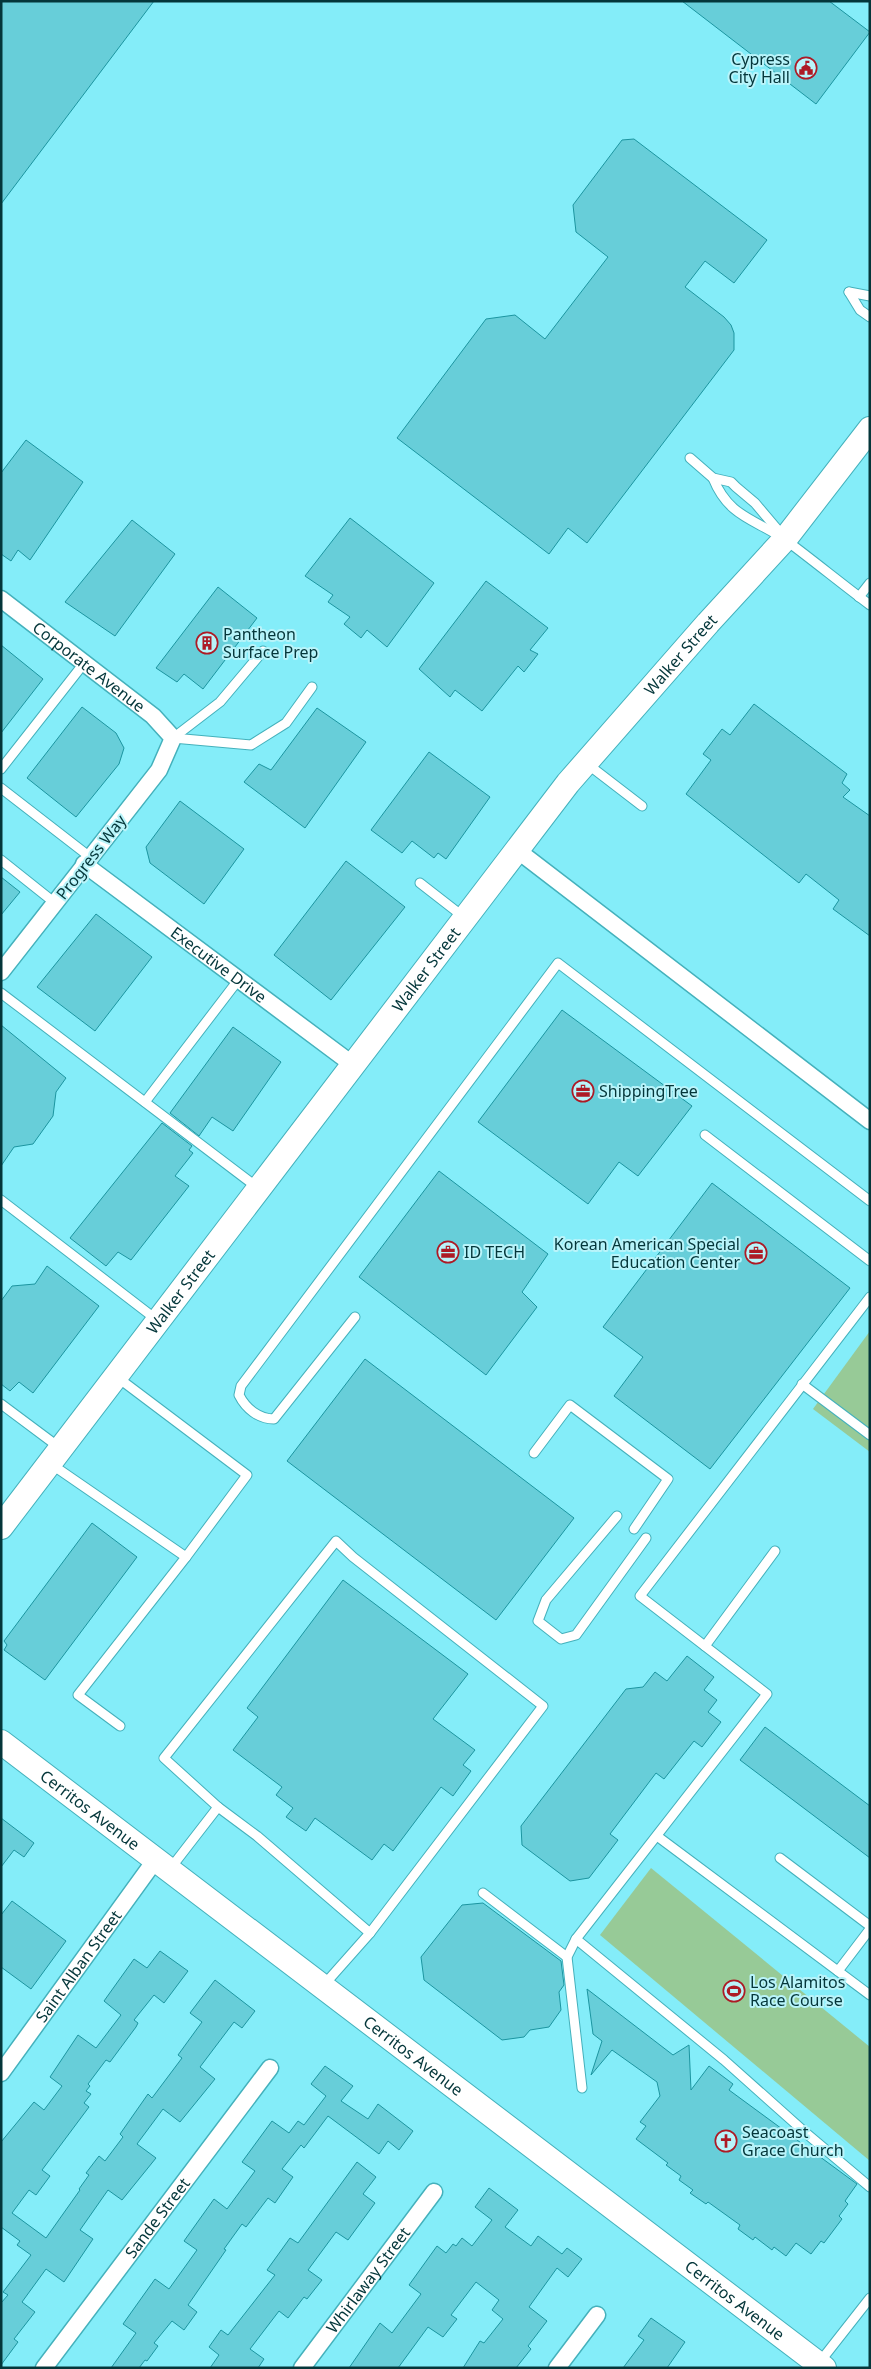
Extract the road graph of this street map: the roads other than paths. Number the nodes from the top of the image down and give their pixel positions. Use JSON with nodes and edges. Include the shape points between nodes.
{"nodes":[{"id":1,"x":870,"y":296,"type":"edge"},
{"id":2,"x":870,"y":317,"type":"edge"},
{"id":3,"x":870,"y":429,"type":"edge"},
{"id":4,"x":690,"y":458,"type":"dead end"},
{"id":5,"x":713,"y":478,"type":"junction"},
{"id":6,"x":785,"y":540,"type":"junction"},
{"id":7,"x":870,"y":583,"type":"edge"},
{"id":8,"x":859,"y":597,"type":"junction"},
{"id":9,"x":1,"y":599,"type":"edge"},
{"id":10,"x":870,"y":605,"type":"edge"},
{"id":11,"x":263,"y":651,"type":"dead end"},
{"id":12,"x":85,"y":662,"type":"junction"},
{"id":13,"x":312,"y":687,"type":"dead end"},
{"id":14,"x":173,"y":738,"type":"junction"},
{"id":15,"x":586,"y":763,"type":"junction"},
{"id":16,"x":1,"y":769,"type":"edge"},
{"id":17,"x":1,"y":788,"type":"edge"},
{"id":18,"x":642,"y":806,"type":"dead end"},
{"id":19,"x":517,"y":850,"type":"junction"},
{"id":20,"x":1,"y":860,"type":"edge"},
{"id":21,"x":87,"y":861,"type":"junction"},
{"id":22,"x":420,"y":883,"type":"dead end"},
{"id":23,"x":56,"y":903,"type":"junction"},
{"id":24,"x":465,"y":918,"type":"junction"},
{"id":25,"x":1,"y":972,"type":"edge"},
{"id":26,"x":239,"y":979,"type":"junction"},
{"id":27,"x":1,"y":993,"type":"edge"},
{"id":28,"x":352,"y":1064,"type":"junction"},
{"id":29,"x":145,"y":1102,"type":"junction"},
{"id":30,"x":870,"y":1121,"type":"edge"},
{"id":31,"x":705,"y":1135,"type":"dead end"},
{"id":32,"x":258,"y":1188,"type":"junction"},
{"id":33,"x":1,"y":1200,"type":"edge"},
{"id":34,"x":870,"y":1201,"type":"edge"},
{"id":35,"x":870,"y":1261,"type":"edge"},
{"id":36,"x":870,"y":1297,"type":"edge"},
{"id":37,"x":355,"y":1317,"type":"dead end"},
{"id":38,"x":158,"y":1320,"type":"junction"},
{"id":39,"x":116,"y":1376,"type":"junction"},
{"id":40,"x":802,"y":1384,"type":"junction"},
{"id":41,"x":1,"y":1404,"type":"edge"},
{"id":42,"x":870,"y":1435,"type":"edge"},
{"id":43,"x":534,"y":1453,"type":"dead end"},
{"id":44,"x":54,"y":1455,"type":"junction"},
{"id":45,"x":617,"y":1516,"type":"dead end"},
{"id":46,"x":1,"y":1527,"type":"edge"},
{"id":47,"x":634,"y":1529,"type":"dead end"},
{"id":48,"x":646,"y":1538,"type":"dead end"},
{"id":49,"x":775,"y":1551,"type":"dead end"},
{"id":50,"x":186,"y":1557,"type":"junction"},
{"id":51,"x":705,"y":1646,"type":"junction"},
{"id":52,"x":120,"y":1726,"type":"dead end"},
{"id":53,"x":1,"y":1742,"type":"edge"},
{"id":54,"x":218,"y":1807,"type":"junction"},
{"id":55,"x":656,"y":1836,"type":"junction"},
{"id":56,"x":780,"y":1858,"type":"dead end"},
{"id":57,"x":162,"y":1864,"type":"junction"},
{"id":58,"x":483,"y":1893,"type":"dead end"},
{"id":59,"x":870,"y":1926,"type":"edge"},
{"id":60,"x":870,"y":1930,"type":"edge"},
{"id":61,"x":370,"y":1933,"type":"junction"},
{"id":62,"x":576,"y":1939,"type":"junction"},
{"id":63,"x":567,"y":1957,"type":"junction"},
{"id":64,"x":838,"y":1971,"type":"junction"},
{"id":65,"x":322,"y":1986,"type":"junction"},
{"id":66,"x":870,"y":1995,"type":"edge"},
{"id":67,"x":270,"y":2068,"type":"dead end"},
{"id":68,"x":1,"y":2073,"type":"edge"},
{"id":69,"x":582,"y":2088,"type":"dead end"},
{"id":70,"x":870,"y":2186,"type":"edge"},
{"id":71,"x":434,"y":2192,"type":"dead end"},
{"id":72,"x":870,"y":2298,"type":"edge"},
{"id":73,"x":597,"y":2314,"type":"dead end"},
{"id":74,"x":819,"y":2366,"type":"edge"},
{"id":75,"x":44,"y":2368,"type":"edge"},
{"id":76,"x":302,"y":2368,"type":"edge"},
{"id":77,"x":557,"y":2368,"type":"edge"}],
"edges":[{"from":1,"to":2,"type":"lane","via":[[849,292],[860,310]]},
{"from":3,"to":6,"type":"main road","name":"Walker Street"},
{"from":4,"to":5,"type":"lane"},
{"from":5,"to":6,"type":"lane","via":[[731,482],[754,503]]},
{"from":5,"to":6,"type":"lane","via":[[719,494],[743,517]]},
{"from":6,"to":8,"type":"lane"},
{"from":6,"to":15,"type":"main road","name":"Walker Street","via":[[708,622]]},
{"from":7,"to":8,"type":"lane"},
{"from":8,"to":10,"type":"lane"},
{"from":9,"to":12,"type":"street","name":"Corporate Avenue"},
{"from":11,"to":14,"type":"lane","via":[[220,702]]},
{"from":12,"to":14,"type":"street","name":"Corporate Avenue","via":[[153,716]]},
{"from":12,"to":16,"type":"lane"},
{"from":13,"to":14,"type":"lane","via":[[286,723],[250,745]]},
{"from":14,"to":21,"type":"street","name":"Progress Way","via":[[159,770]]},
{"from":15,"to":18,"type":"lane"},
{"from":15,"to":19,"type":"main road","name":"Walker Street"},
{"from":17,"to":21,"type":"lane"},
{"from":19,"to":24,"type":"main road","name":"Walker Street"},
{"from":19,"to":30,"type":"street"},
{"from":20,"to":23,"type":"lane"},
{"from":21,"to":23,"type":"street","name":"Progress Way"},
{"from":21,"to":26,"type":"street","name":"Executive Drive"},
{"from":22,"to":24,"type":"lane"},
{"from":23,"to":25,"type":"street","name":"Progress Way"},
{"from":24,"to":28,"type":"main road","name":"Walker Street"},
{"from":26,"to":28,"type":"street","name":"Executive Drive"},
{"from":26,"to":29,"type":"lane"},
{"from":27,"to":29,"type":"lane"},
{"from":28,"to":32,"type":"main road","name":"Walker Street"},
{"from":29,"to":32,"type":"lane"},
{"from":31,"to":35,"type":"lane"},
{"from":32,"to":38,"type":"main road","name":"Walker Street"},
{"from":33,"to":38,"type":"lane"},
{"from":34,"to":37,"type":"lane","via":[[558,963],[241,1386],[239,1396],[243,1402],[264,1419],[274,1419]]},
{"from":36,"to":40,"type":"lane"},
{"from":38,"to":39,"type":"main road","name":"Walker Street"},
{"from":39,"to":44,"type":"main road","name":"Walker Street"},
{"from":39,"to":50,"type":"lane","via":[[247,1475]]},
{"from":40,"to":42,"type":"lane"},
{"from":40,"to":51,"type":"lane","via":[[640,1596]]},
{"from":41,"to":44,"type":"lane"},
{"from":43,"to":47,"type":"lane","via":[[570,1405],[668,1479]]},
{"from":44,"to":46,"type":"main road","name":"Walker Street"},
{"from":44,"to":50,"type":"lane"},
{"from":45,"to":48,"type":"lane","via":[[546,1600],[538,1621],[561,1639],[576,1635]]},
{"from":49,"to":51,"type":"lane"},
{"from":50,"to":52,"type":"lane","via":[[78,1695]]},
{"from":51,"to":55,"type":"lane","via":[[767,1694]]},
{"from":53,"to":57,"type":"main road","name":"Cerritos Avenue"},
{"from":54,"to":57,"type":"lane"},
{"from":54,"to":61,"type":"lane","via":[[257,1836]]},
{"from":54,"to":61,"type":"lane","via":[[164,1758],[336,1541],[543,1706]]},
{"from":55,"to":62,"type":"lane"},
{"from":55,"to":64,"type":"lane"},
{"from":56,"to":59,"type":"lane"},
{"from":57,"to":65,"type":"main road","name":"Cerritos Avenue"},
{"from":57,"to":68,"type":"street","name":"Saint Alban Street"},
{"from":58,"to":63,"type":"lane"},
{"from":60,"to":64,"type":"lane"},
{"from":61,"to":65,"type":"lane"},
{"from":62,"to":63,"type":"lane"},
{"from":62,"to":70,"type":"lane","via":[[724,2060]]},
{"from":63,"to":69,"type":"lane"},
{"from":64,"to":66,"type":"lane"},
{"from":65,"to":74,"type":"main road","name":"Cerritos Avenue"},
{"from":67,"to":75,"type":"street","name":"Sande Street"},
{"from":71,"to":76,"type":"street","name":"Whirlaway Street"},
{"from":72,"to":74,"type":"lane"},
{"from":73,"to":77,"type":"street"}]}
